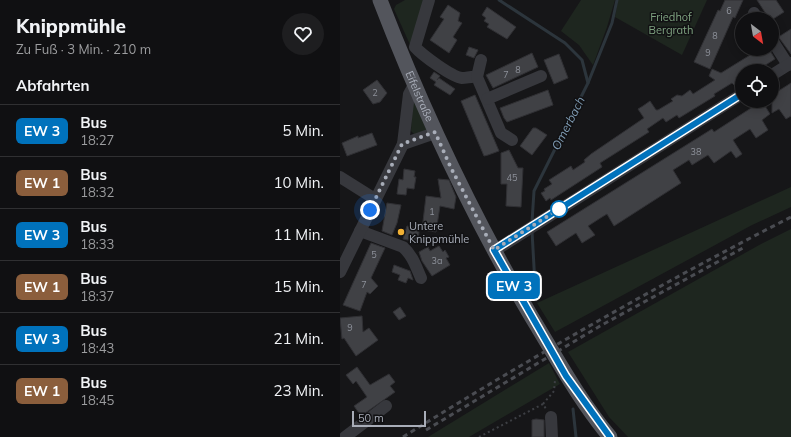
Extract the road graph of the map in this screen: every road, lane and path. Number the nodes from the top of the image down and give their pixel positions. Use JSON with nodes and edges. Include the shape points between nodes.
{"nodes":[{"id":1,"x":429,"y":0,"type":"edge"},
{"id":2,"x":383,"y":1,"type":"edge"},
{"id":3,"x":779,"y":49,"type":"edge"},
{"id":4,"x":481,"y":60,"type":"dead end"},
{"id":5,"x":790,"y":64,"type":"edge"},
{"id":6,"x":779,"y":71,"type":"edge"},
{"id":7,"x":541,"y":76,"type":"dead end"},
{"id":8,"x":477,"y":77,"type":"junction"},
{"id":9,"x":415,"y":83,"type":"junction"},
{"id":10,"x":735,"y":98,"type":"edge"},
{"id":11,"x":487,"y":99,"type":"junction"},
{"id":12,"x":435,"y":132,"type":"junction"},
{"id":13,"x":512,"y":140,"type":"dead end"},
{"id":14,"x":402,"y":144,"type":"junction"},
{"id":15,"x":340,"y":177,"type":"edge"},
{"id":16,"x":375,"y":200,"type":"junction"},
{"id":17,"x":360,"y":231,"type":"junction"},
{"id":18,"x":494,"y":250,"type":"junction"},
{"id":19,"x":340,"y":272,"type":"edge"},
{"id":20,"x":421,"y":278,"type":"dead end"},
{"id":21,"x":555,"y":377,"type":"dead end"},
{"id":22,"x":544,"y":404,"type":"junction"},
{"id":23,"x":386,"y":406,"type":"dead end"},
{"id":24,"x":551,"y":417,"type":"joint"},
{"id":25,"x":340,"y":432,"type":"edge"},
{"id":26,"x":344,"y":437,"type":"edge"},
{"id":27,"x":479,"y":437,"type":"edge"},
{"id":28,"x":552,"y":437,"type":"edge"},
{"id":29,"x":610,"y":437,"type":"edge"}],
"edges":[{"from":1,"to":8,"type":"street","via":[[415,47],[454,75],[462,78]]},
{"from":2,"to":9,"type":"main road","name":"Eifelstraße"},
{"from":3,"to":5,"type":"street"},
{"from":4,"to":8,"type":"street"},
{"from":5,"to":6,"type":"street"},
{"from":7,"to":11,"type":"street"},
{"from":8,"to":11,"type":"street"},
{"from":9,"to":12,"type":"main road","name":"Eifelstraße"},
{"from":9,"to":14,"type":"street","via":[[409,94]]},
{"from":10,"to":18,"type":"street"},
{"from":11,"to":13,"type":"street","via":[[501,133]]},
{"from":12,"to":14,"type":"street"},
{"from":12,"to":18,"type":"main road","name":"Eifelstraße"},
{"from":14,"to":16,"type":"street"},
{"from":15,"to":16,"type":"street"},
{"from":16,"to":17,"type":"street"},
{"from":17,"to":19,"type":"street"},
{"from":17,"to":20,"type":"street","via":[[403,248],[414,261]]},
{"from":18,"to":29,"type":"main road","name":"Eifelstraße","via":[[566,376]]},
{"from":21,"to":22,"type":"path","via":[[554,391]]},
{"from":22,"to":24,"type":"path"},
{"from":22,"to":27,"type":"path"},
{"from":23,"to":26,"type":"street"},
{"from":24,"to":28,"type":"street"},
{"from":25,"to":26,"type":"street"}]}
